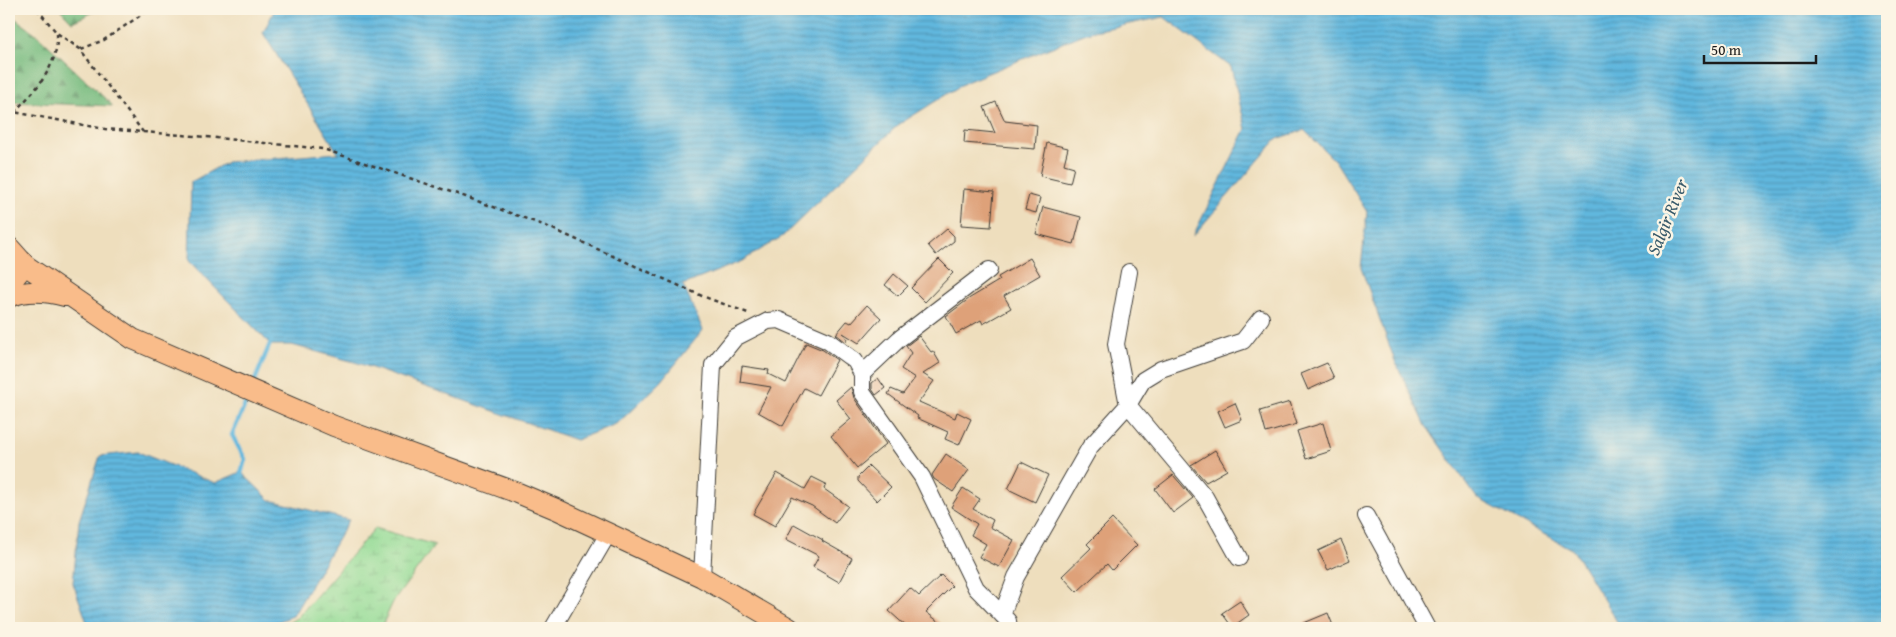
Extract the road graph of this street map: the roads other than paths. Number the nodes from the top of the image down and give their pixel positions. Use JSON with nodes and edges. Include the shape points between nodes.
{"nodes":[{"id":1,"x":9,"y":246,"type":"edge"},
{"id":2,"x":25,"y":265,"type":"junction"},
{"id":3,"x":989,"y":270,"type":"dead end"},
{"id":4,"x":1129,"y":272,"type":"dead end"},
{"id":5,"x":9,"y":284,"type":"edge"},
{"id":6,"x":9,"y":297,"type":"edge"},
{"id":7,"x":73,"y":298,"type":"junction"},
{"id":8,"x":1261,"y":318,"type":"dead end"},
{"id":9,"x":862,"y":374,"type":"junction"},
{"id":10,"x":1128,"y":405,"type":"junction"},
{"id":11,"x":1366,"y":516,"type":"dead end"},
{"id":12,"x":608,"y":534,"type":"junction"},
{"id":13,"x":1239,"y":558,"type":"dead end"},
{"id":14,"x":702,"y":577,"type":"junction"},
{"id":15,"x":1005,"y":622,"type":"edge"},
{"id":16,"x":552,"y":628,"type":"edge"},
{"id":17,"x":789,"y":628,"type":"edge"},
{"id":18,"x":1428,"y":628,"type":"edge"}],
"edges":[{"from":1,"to":2,"type":"main road"},
{"from":2,"to":5,"type":"main road"},
{"from":2,"to":7,"type":"main road"},
{"from":3,"to":9,"type":"street","via":[[899,339]]},
{"from":4,"to":10,"type":"street","via":[[1116,344]]},
{"from":6,"to":7,"type":"main road","via":[[37,291]]},
{"from":7,"to":12,"type":"main road","via":[[133,339],[334,426],[518,493]]},
{"from":8,"to":10,"type":"street","via":[[1243,341],[1161,369],[1142,380]]},
{"from":9,"to":14,"type":"street","via":[[855,361],[828,341],[779,320],[768,321],[735,338],[713,365]]},
{"from":9,"to":15,"type":"street","via":[[862,392],[922,477],[976,588]]},
{"from":10,"to":13,"type":"street","via":[[1205,497]]},
{"from":10,"to":15,"type":"street","via":[[1090,447],[1016,577]]},
{"from":11,"to":18,"type":"street"},
{"from":12,"to":14,"type":"main road"},
{"from":12,"to":16,"type":"street"},
{"from":14,"to":17,"type":"main road"}]}
